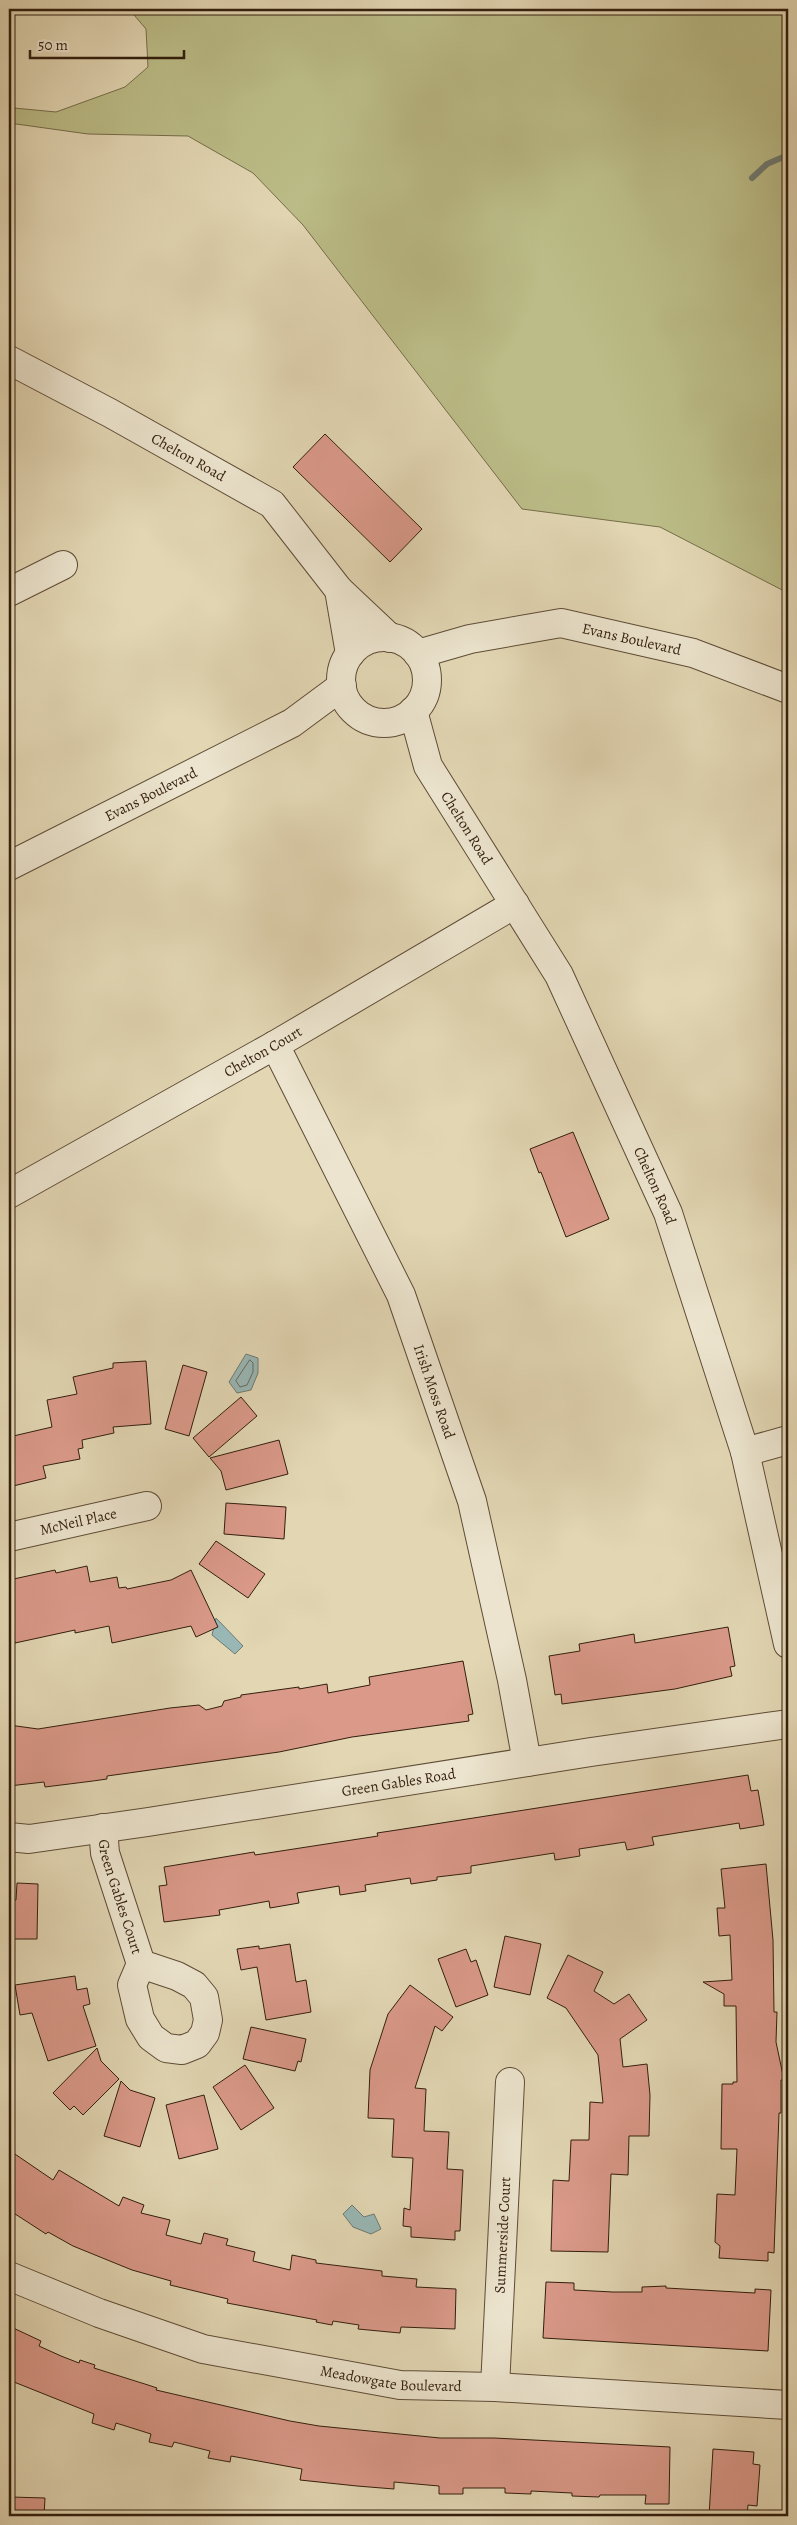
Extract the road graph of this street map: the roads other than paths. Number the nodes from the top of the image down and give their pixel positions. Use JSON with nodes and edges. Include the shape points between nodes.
{"nodes":[{"id":1,"x":9,"y":360,"type":"edge"},
{"id":2,"x":63,"y":564,"type":"dead end"},
{"id":3,"x":339,"y":590,"type":"junction"},
{"id":4,"x":9,"y":592,"type":"edge"},
{"id":5,"x":390,"y":638,"type":"junction"},
{"id":6,"x":470,"y":639,"type":"junction"},
{"id":7,"x":350,"y":654,"type":"junction"},
{"id":8,"x":418,"y":654,"type":"junction"},
{"id":9,"x":427,"y":686,"type":"junction"},
{"id":10,"x":788,"y":689,"type":"edge"},
{"id":11,"x":346,"y":696,"type":"junction"},
{"id":12,"x":413,"y":711,"type":"junction"},
{"id":13,"x":379,"y":722,"type":"junction"},
{"id":14,"x":428,"y":766,"type":"junction"},
{"id":15,"x":9,"y":866,"type":"edge"},
{"id":16,"x":514,"y":904,"type":"junction"},
{"id":17,"x":275,"y":1044,"type":"junction"},
{"id":18,"x":9,"y":1194,"type":"edge"},
{"id":19,"x":788,"y":1440,"type":"edge"},
{"id":20,"x":745,"y":1452,"type":"junction"},
{"id":21,"x":147,"y":1506,"type":"dead end"},
{"id":22,"x":9,"y":1536,"type":"edge"},
{"id":23,"x":788,"y":1644,"type":"edge"},
{"id":24,"x":788,"y":1724,"type":"edge"},
{"id":25,"x":527,"y":1762,"type":"junction"},
{"id":26,"x":103,"y":1828,"type":"junction"},
{"id":27,"x":9,"y":1836,"type":"edge"},
{"id":28,"x":141,"y":1964,"type":"dead end"},
{"id":29,"x":510,"y":2082,"type":"dead end"},
{"id":30,"x":9,"y":2276,"type":"edge"},
{"id":31,"x":495,"y":2387,"type":"junction"},
{"id":32,"x":788,"y":2405,"type":"edge"}],
"edges":[{"from":1,"to":3,"type":"street","name":"Chelton Road","via":[[272,504]]},
{"from":2,"to":4,"type":"street"},
{"from":3,"to":5,"type":"street","name":"Chelton Road"},
{"from":3,"to":7,"type":"street","name":"Chelton Road"},
{"from":5,"to":7,"type":"street","via":[[368,641]]},
{"from":5,"to":8,"type":"street","via":[[410,646]]},
{"from":6,"to":8,"type":"street","name":"Evans Boulevard"},
{"from":6,"to":9,"type":"street"},
{"from":6,"to":10,"type":"street","name":"Evans Boulevard","via":[[560,623],[693,653]]},
{"from":7,"to":11,"type":"street","via":[[343,669]]},
{"from":8,"to":9,"type":"street","via":[[427,674]]},
{"from":9,"to":12,"type":"street"},
{"from":11,"to":13,"type":"street","via":[[363,717]]},
{"from":11,"to":15,"type":"street","name":"Evans Boulevard"},
{"from":12,"to":13,"type":"street","via":[[401,720]]},
{"from":12,"to":14,"type":"street","name":"Chelton Road"},
{"from":13,"to":14,"type":"street","name":"Chelton Road"},
{"from":14,"to":16,"type":"street","name":"Chelton Road"},
{"from":16,"to":17,"type":"street","name":"Chelton Court"},
{"from":16,"to":20,"type":"street","name":"Chelton Road","via":[[559,975],[668,1213]]},
{"from":17,"to":18,"type":"street","name":"Chelton Court"},
{"from":17,"to":25,"type":"street","name":"Irish Moss Road","via":[[401,1295],[472,1501]]},
{"from":19,"to":20,"type":"street"},
{"from":20,"to":23,"type":"street","name":"Chelton Road"},
{"from":21,"to":22,"type":"street","name":"McNeil Place"},
{"from":24,"to":25,"type":"street","name":"Green Gables Road"},
{"from":25,"to":26,"type":"street","name":"Green Gables Road"},
{"from":26,"to":27,"type":"street","name":"Green Gables Road","via":[[29,1839]]},
{"from":26,"to":28,"type":"street","name":"Green Gables Court","via":[[105,1853]]},
{"from":29,"to":31,"type":"street","name":"Summerside Court"},
{"from":30,"to":31,"type":"street","name":"Meadowgate Boulevard","via":[[99,2313],[203,2349],[400,2385]]},
{"from":31,"to":32,"type":"street","name":"Meadowgate Boulevard"}]}
